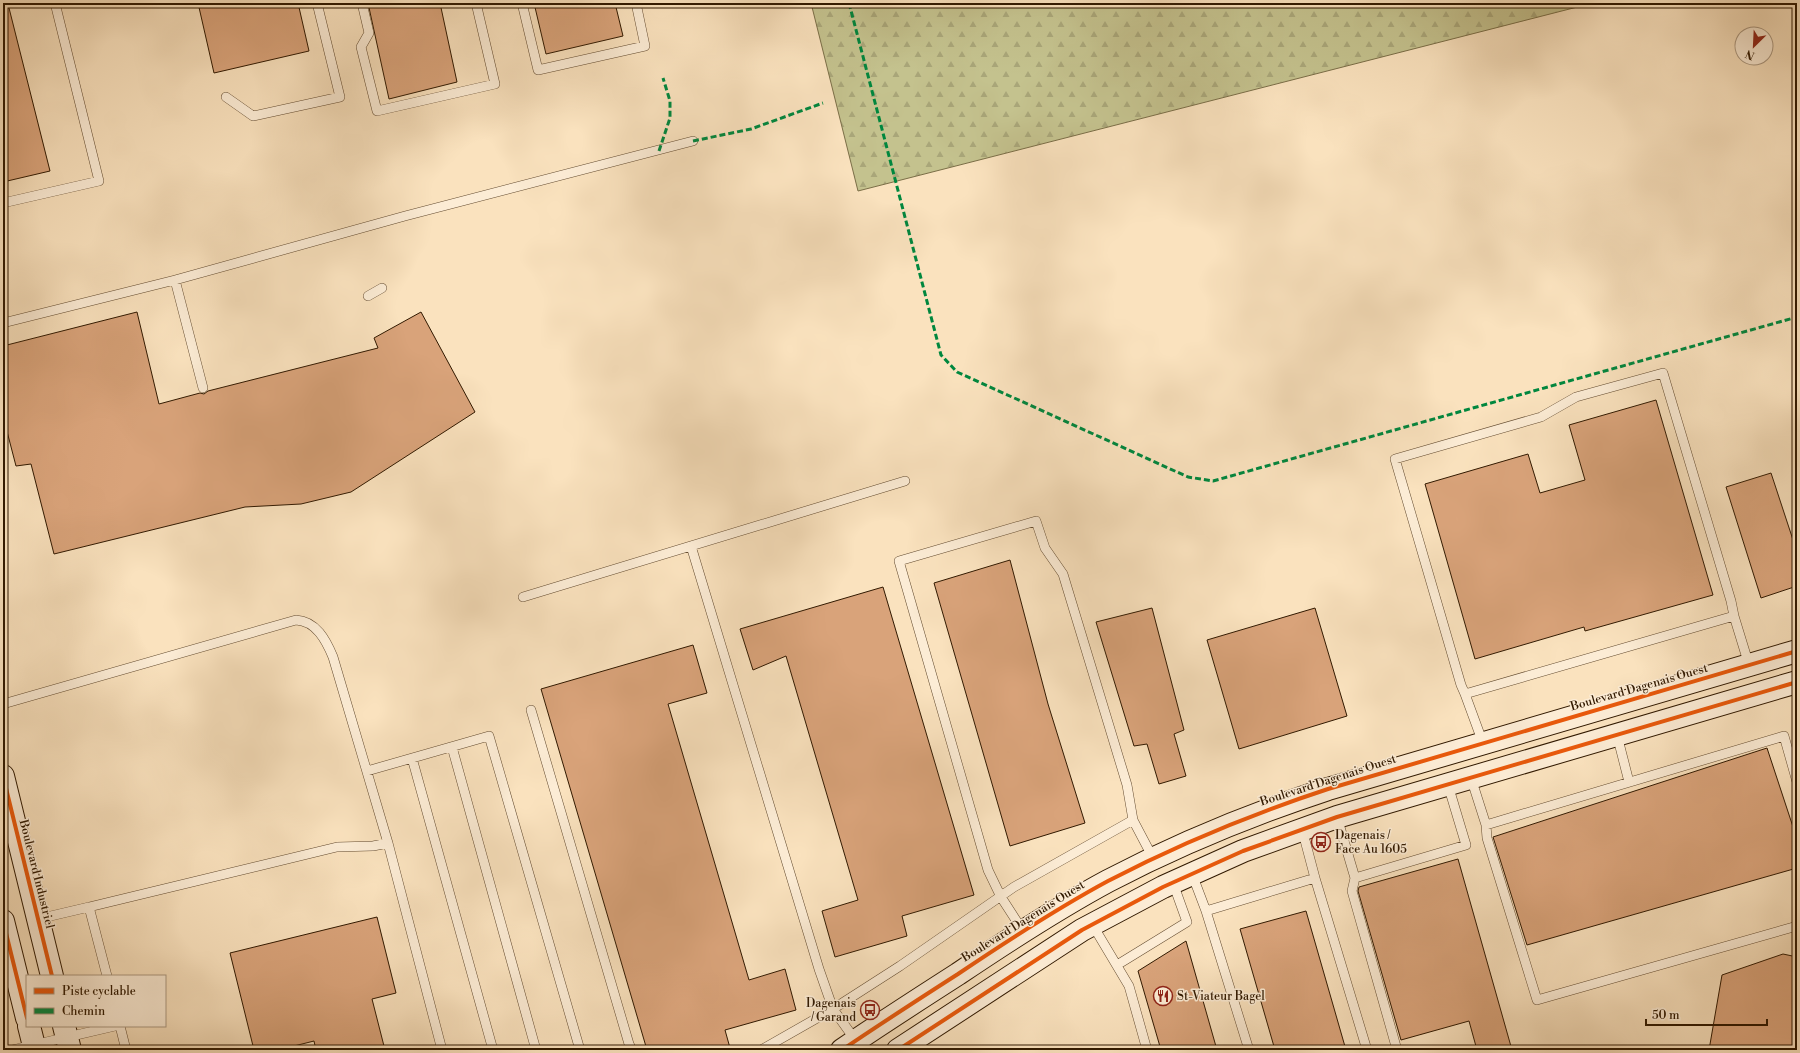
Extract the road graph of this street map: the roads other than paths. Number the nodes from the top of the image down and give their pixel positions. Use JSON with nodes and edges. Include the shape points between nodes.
{"nodes":[{"id":1,"x":55,"y":3,"type":"edge"},
{"id":2,"x":317,"y":3,"type":"edge"},
{"id":3,"x":362,"y":3,"type":"edge"},
{"id":4,"x":476,"y":3,"type":"edge"},
{"id":5,"x":522,"y":3,"type":"edge"},
{"id":6,"x":636,"y":3,"type":"edge"},
{"id":7,"x":226,"y":97,"type":"dead end"},
{"id":8,"x":692,"y":141,"type":"dead end"},
{"id":9,"x":3,"y":203,"type":"edge"},
{"id":10,"x":175,"y":280,"type":"junction"},
{"id":11,"x":382,"y":288,"type":"dead end"},
{"id":12,"x":368,"y":296,"type":"dead end"},
{"id":13,"x":3,"y":323,"type":"edge"},
{"id":14,"x":203,"y":388,"type":"dead end"},
{"id":15,"x":905,"y":481,"type":"dead end"},
{"id":16,"x":691,"y":546,"type":"junction"},
{"id":17,"x":523,"y":597,"type":"dead end"},
{"id":18,"x":1734,"y":616,"type":"junction"},
{"id":19,"x":1797,"y":651,"type":"edge"},
{"id":20,"x":1749,"y":665,"type":"junction"},
{"id":21,"x":1797,"y":682,"type":"edge"},
{"id":22,"x":1465,"y":694,"type":"junction"},
{"id":23,"x":3,"y":704,"type":"edge"},
{"id":24,"x":531,"y":710,"type":"dead end"},
{"id":25,"x":1617,"y":735,"type":"junction"},
{"id":26,"x":1483,"y":743,"type":"junction"},
{"id":27,"x":452,"y":747,"type":"junction"},
{"id":28,"x":412,"y":758,"type":"junction"},
{"id":29,"x":1794,"y":759,"type":"edge"},
{"id":30,"x":367,"y":771,"type":"junction"},
{"id":31,"x":3,"y":776,"type":"edge"},
{"id":32,"x":1471,"y":778,"type":"junction"},
{"id":33,"x":1629,"y":782,"type":"junction"},
{"id":34,"x":1797,"y":782,"type":"edge"},
{"id":35,"x":1448,"y":785,"type":"junction"},
{"id":36,"x":1337,"y":817,"type":"junction"},
{"id":37,"x":1133,"y":820,"type":"junction"},
{"id":38,"x":1486,"y":825,"type":"junction"},
{"id":39,"x":1302,"y":829,"type":"junction"},
{"id":40,"x":388,"y":843,"type":"junction"},
{"id":41,"x":1153,"y":858,"type":"junction"},
{"id":42,"x":1182,"y":878,"type":"junction"},
{"id":43,"x":1315,"y":878,"type":"junction"},
{"id":44,"x":1355,"y":878,"type":"junction"},
{"id":45,"x":1001,"y":897,"type":"junction"},
{"id":46,"x":89,"y":907,"type":"junction"},
{"id":47,"x":1206,"y":911,"type":"junction"},
{"id":48,"x":38,"y":919,"type":"junction"},
{"id":49,"x":3,"y":921,"type":"edge"},
{"id":50,"x":1092,"y":924,"type":"junction"},
{"id":51,"x":1797,"y":926,"type":"edge"},
{"id":52,"x":1023,"y":931,"type":"junction"},
{"id":53,"x":1117,"y":965,"type":"junction"},
{"id":54,"x":52,"y":975,"type":"edge"},
{"id":55,"x":107,"y":975,"type":"edge"},
{"id":56,"x":833,"y":1009,"type":"junction"},
{"id":57,"x":26,"y":1014,"type":"edge"},
{"id":58,"x":111,"y":1027,"type":"edge"},
{"id":59,"x":120,"y":1027,"type":"edge"},
{"id":60,"x":67,"y":1038,"type":"edge"},
{"id":61,"x":33,"y":1040,"type":"edge"},
{"id":62,"x":849,"y":1045,"type":"edge"},
{"id":63,"x":12,"y":1050,"type":"edge"},
{"id":64,"x":126,"y":1050,"type":"edge"},
{"id":65,"x":442,"y":1050,"type":"edge"},
{"id":66,"x":494,"y":1050,"type":"edge"},
{"id":67,"x":536,"y":1050,"type":"edge"},
{"id":68,"x":580,"y":1050,"type":"edge"},
{"id":69,"x":632,"y":1050,"type":"edge"},
{"id":70,"x":761,"y":1050,"type":"edge"},
{"id":71,"x":898,"y":1050,"type":"edge"},
{"id":72,"x":1147,"y":1050,"type":"edge"},
{"id":73,"x":1249,"y":1050,"type":"edge"},
{"id":74,"x":1367,"y":1050,"type":"edge"},
{"id":75,"x":1397,"y":1050,"type":"edge"}],
"edges":[{"from":1,"to":9,"type":"lane","via":[[100,181]]},
{"from":2,"to":7,"type":"lane","via":[[340,97],[253,116]]},
{"from":3,"to":4,"type":"lane","via":[[369,33],[361,47],[377,111],[495,84]]},
{"from":5,"to":6,"type":"lane","via":[[538,70],[645,46]]},
{"from":8,"to":10,"type":"lane","via":[[405,216]]},
{"from":10,"to":13,"type":"lane"},
{"from":10,"to":14,"type":"lane"},
{"from":11,"to":12,"type":"lane"},
{"from":15,"to":16,"type":"lane"},
{"from":16,"to":17,"type":"lane"},
{"from":16,"to":56,"type":"lane"},
{"from":18,"to":20,"type":"lane"},
{"from":18,"to":22,"type":"lane"},
{"from":18,"to":22,"type":"lane","via":[[1663,373],[1576,397],[1541,417],[1395,459]]},
{"from":19,"to":20,"type":"main road","name":"Boulevard Dagenais Ouest"},
{"from":20,"to":26,"type":"main road","name":"Boulevard Dagenais Ouest"},
{"from":21,"to":25,"type":"main road"},
{"from":22,"to":26,"type":"lane"},
{"from":23,"to":30,"type":"lane","via":[[290,621],[302,620],[312,625],[328,646],[338,671]]},
{"from":24,"to":69,"type":"lane"},
{"from":25,"to":32,"type":"main road"},
{"from":25,"to":33,"type":"lane"},
{"from":26,"to":41,"type":"main road","name":"Boulevard Dagenais Ouest","via":[[1328,788],[1279,805]]},
{"from":27,"to":28,"type":"lane"},
{"from":27,"to":67,"type":"lane"},
{"from":27,"to":68,"type":"lane","via":[[490,736]]},
{"from":28,"to":30,"type":"lane"},
{"from":28,"to":66,"type":"lane"},
{"from":29,"to":33,"type":"lane","via":[[1784,736]]},
{"from":29,"to":34,"type":"lane"},
{"from":30,"to":40,"type":"lane"},
{"from":31,"to":48,"type":"main road","name":"Boulevard Industriel"},
{"from":32,"to":35,"type":"main road"},
{"from":32,"to":38,"type":"lane"},
{"from":33,"to":38,"type":"lane"},
{"from":35,"to":36,"type":"main road"},
{"from":35,"to":44,"type":"lane","via":[[1466,845]]},
{"from":36,"to":39,"type":"main road"},
{"from":36,"to":44,"type":"lane"},
{"from":37,"to":41,"type":"lane"},
{"from":37,"to":45,"type":"lane","via":[[1014,887]]},
{"from":37,"to":45,"type":"lane","via":[[1127,785],[1063,574],[1045,548],[1036,522],[899,561],[988,870]]},
{"from":38,"to":51,"type":"lane","via":[[1487,838],[1537,1000]]},
{"from":39,"to":42,"type":"main road"},
{"from":39,"to":43,"type":"lane"},
{"from":40,"to":46,"type":"lane","via":[[337,847]]},
{"from":40,"to":65,"type":"lane"},
{"from":41,"to":52,"type":"main road","name":"Boulevard Dagenais Ouest"},
{"from":42,"to":47,"type":"lane"},
{"from":42,"to":50,"type":"main road"},
{"from":42,"to":53,"type":"lane","via":[[1187,922]]},
{"from":43,"to":47,"type":"lane"},
{"from":43,"to":74,"type":"lane"},
{"from":44,"to":75,"type":"lane","via":[[1352,891]]},
{"from":45,"to":52,"type":"lane"},
{"from":45,"to":56,"type":"lane"},
{"from":46,"to":48,"type":"lane"},
{"from":46,"to":55,"type":"lane"},
{"from":47,"to":73,"type":"lane"},
{"from":48,"to":54,"type":"main road","name":"Boulevard Industriel"},
{"from":49,"to":57,"type":"main road"},
{"from":50,"to":53,"type":"lane"},
{"from":50,"to":71,"type":"main road"},
{"from":52,"to":62,"type":"main road","name":"Boulevard Dagenais Ouest"},
{"from":53,"to":72,"type":"lane","via":[[1129,986]]},
{"from":56,"to":62,"type":"lane"},
{"from":56,"to":70,"type":"lane"},
{"from":58,"to":60,"type":"lane"},
{"from":59,"to":64,"type":"lane"},
{"from":60,"to":61,"type":"lane"},
{"from":61,"to":63,"type":"lane"}]}
